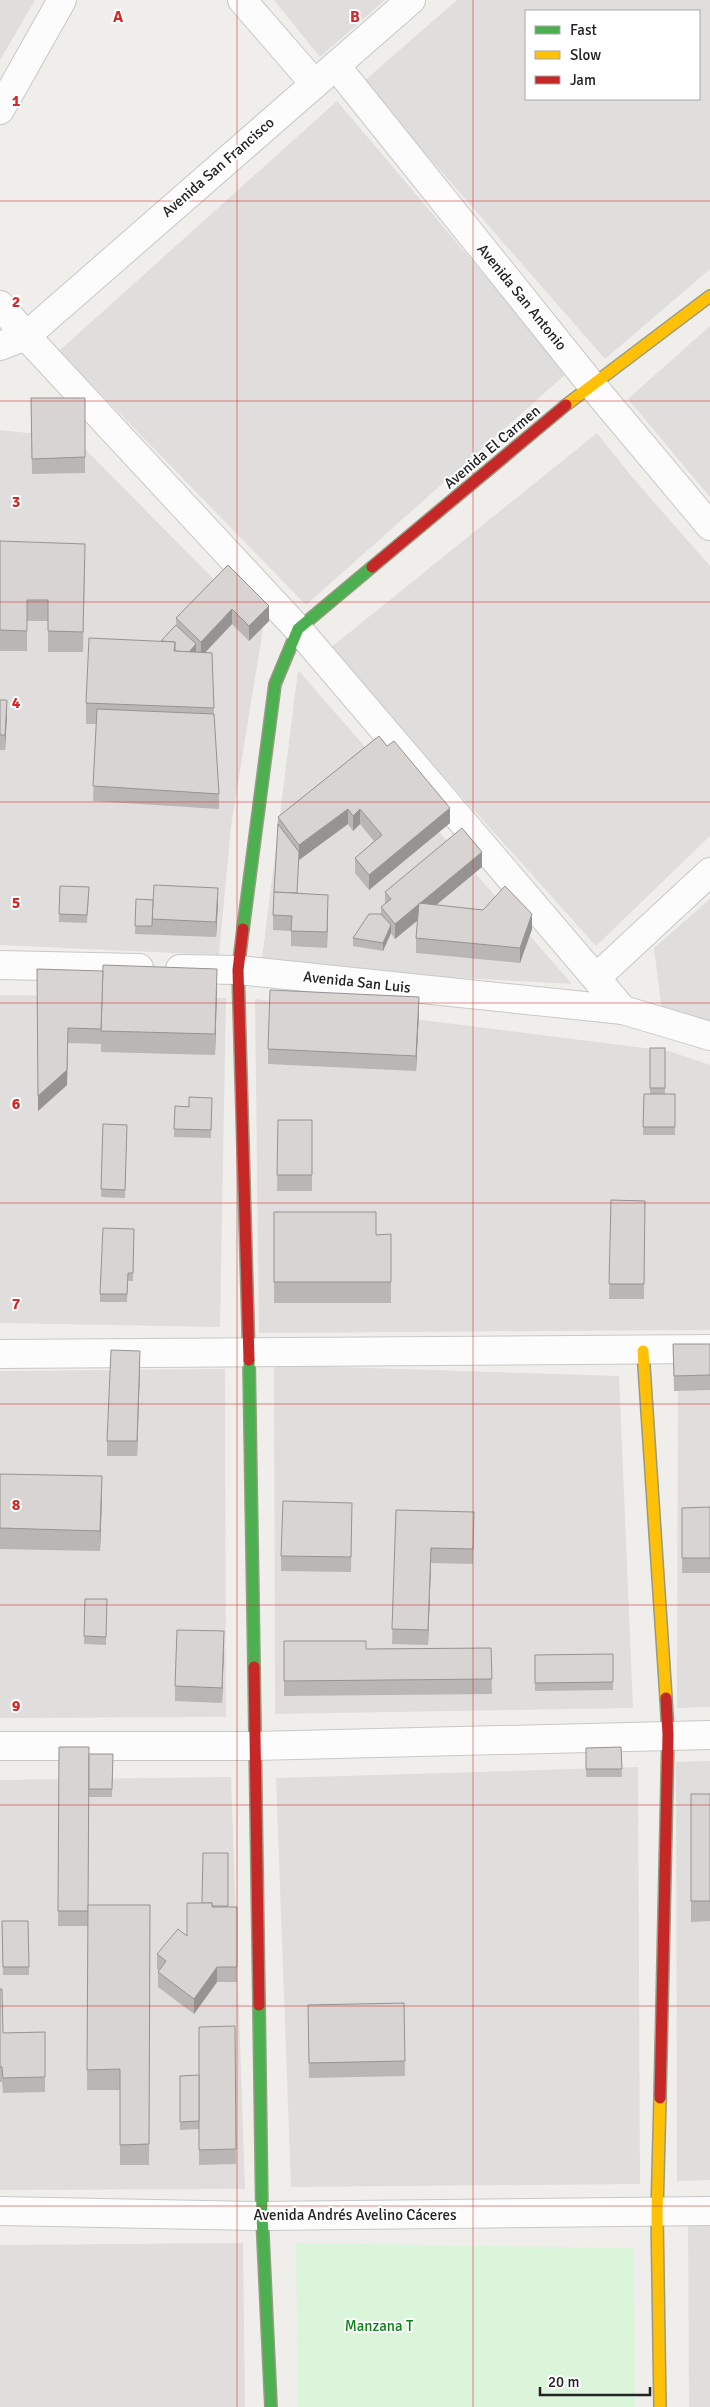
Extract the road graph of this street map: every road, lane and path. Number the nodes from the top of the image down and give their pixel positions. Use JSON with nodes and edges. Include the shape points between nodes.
{"nodes":[{"id":1,"x":62,"y":0,"type":"edge"},
{"id":2,"x":242,"y":0,"type":"edge"},
{"id":3,"x":411,"y":0,"type":"edge"},
{"id":4,"x":336,"y":66,"type":"junction"},
{"id":5,"x":314,"y":83,"type":"junction"},
{"id":6,"x":0,"y":110,"type":"edge"},
{"id":7,"x":710,"y":296,"type":"edge"},
{"id":8,"x":0,"y":305,"type":"edge"},
{"id":9,"x":26,"y":336,"type":"junction"},
{"id":10,"x":0,"y":346,"type":"edge"},
{"id":11,"x":591,"y":384,"type":"junction"},
{"id":12,"x":710,"y":526,"type":"edge"},
{"id":13,"x":298,"y":629,"type":"junction"},
{"id":14,"x":710,"y":872,"type":"edge"},
{"id":15,"x":0,"y":965,"type":"edge"},
{"id":16,"x":238,"y":970,"type":"junction"},
{"id":17,"x":597,"y":977,"type":"junction"},
{"id":18,"x":623,"y":1010,"type":"junction"},
{"id":19,"x":710,"y":1036,"type":"edge"},
{"id":20,"x":710,"y":1349,"type":"edge"},
{"id":21,"x":643,"y":1351,"type":"junction"},
{"id":22,"x":0,"y":1354,"type":"edge"},
{"id":23,"x":250,"y":1354,"type":"junction"},
{"id":24,"x":668,"y":1735,"type":"junction"},
{"id":25,"x":710,"y":1735,"type":"edge"},
{"id":26,"x":0,"y":1746,"type":"edge"},
{"id":27,"x":255,"y":1746,"type":"junction"},
{"id":28,"x":0,"y":2211,"type":"edge"},
{"id":29,"x":710,"y":2211,"type":"edge"},
{"id":30,"x":656,"y":2213,"type":"junction"},
{"id":31,"x":262,"y":2216,"type":"junction"},
{"id":32,"x":271,"y":2407,"type":"edge"},
{"id":33,"x":660,"y":2407,"type":"edge"}],
"edges":[{"from":1,"to":6,"type":"street"},
{"from":2,"to":5,"type":"street"},
{"from":3,"to":4,"type":"street","name":"Avenida San Francisco"},
{"from":4,"to":5,"type":"street","name":"Avenida San Francisco"},
{"from":4,"to":11,"type":"street","name":"Avenida San Antonio"},
{"from":5,"to":9,"type":"street","name":"Avenida San Francisco"},
{"from":7,"to":11,"type":"street","name":"Avenida El Carmen"},
{"from":8,"to":9,"type":"street"},
{"from":9,"to":10,"type":"street"},
{"from":9,"to":13,"type":"street"},
{"from":11,"to":12,"type":"street","name":"Avenida San Antonio"},
{"from":11,"to":13,"type":"street","name":"Avenida El Carmen"},
{"from":13,"to":16,"type":"street","via":[[275,684]]},
{"from":13,"to":17,"type":"street"},
{"from":14,"to":17,"type":"street"},
{"from":15,"to":16,"type":"street","name":"Avenida San Luis"},
{"from":16,"to":18,"type":"street","name":"Avenida San Luis"},
{"from":16,"to":23,"type":"street"},
{"from":17,"to":18,"type":"street"},
{"from":18,"to":19,"type":"street","name":"Avenida San Luis"},
{"from":20,"to":21,"type":"street"},
{"from":21,"to":23,"type":"street"},
{"from":21,"to":24,"type":"street"},
{"from":22,"to":23,"type":"street"},
{"from":23,"to":27,"type":"street"},
{"from":24,"to":25,"type":"street"},
{"from":24,"to":27,"type":"street"},
{"from":24,"to":30,"type":"street"},
{"from":26,"to":27,"type":"street"},
{"from":27,"to":31,"type":"street"},
{"from":28,"to":31,"type":"street","name":"Avenida Andrés Avelino Cáceres"},
{"from":29,"to":30,"type":"street","name":"Avenida Andrés Avelino Cáceres"},
{"from":30,"to":31,"type":"street","name":"Avenida Andrés Avelino Cáceres"},
{"from":30,"to":33,"type":"street"},
{"from":31,"to":32,"type":"street"}]}
